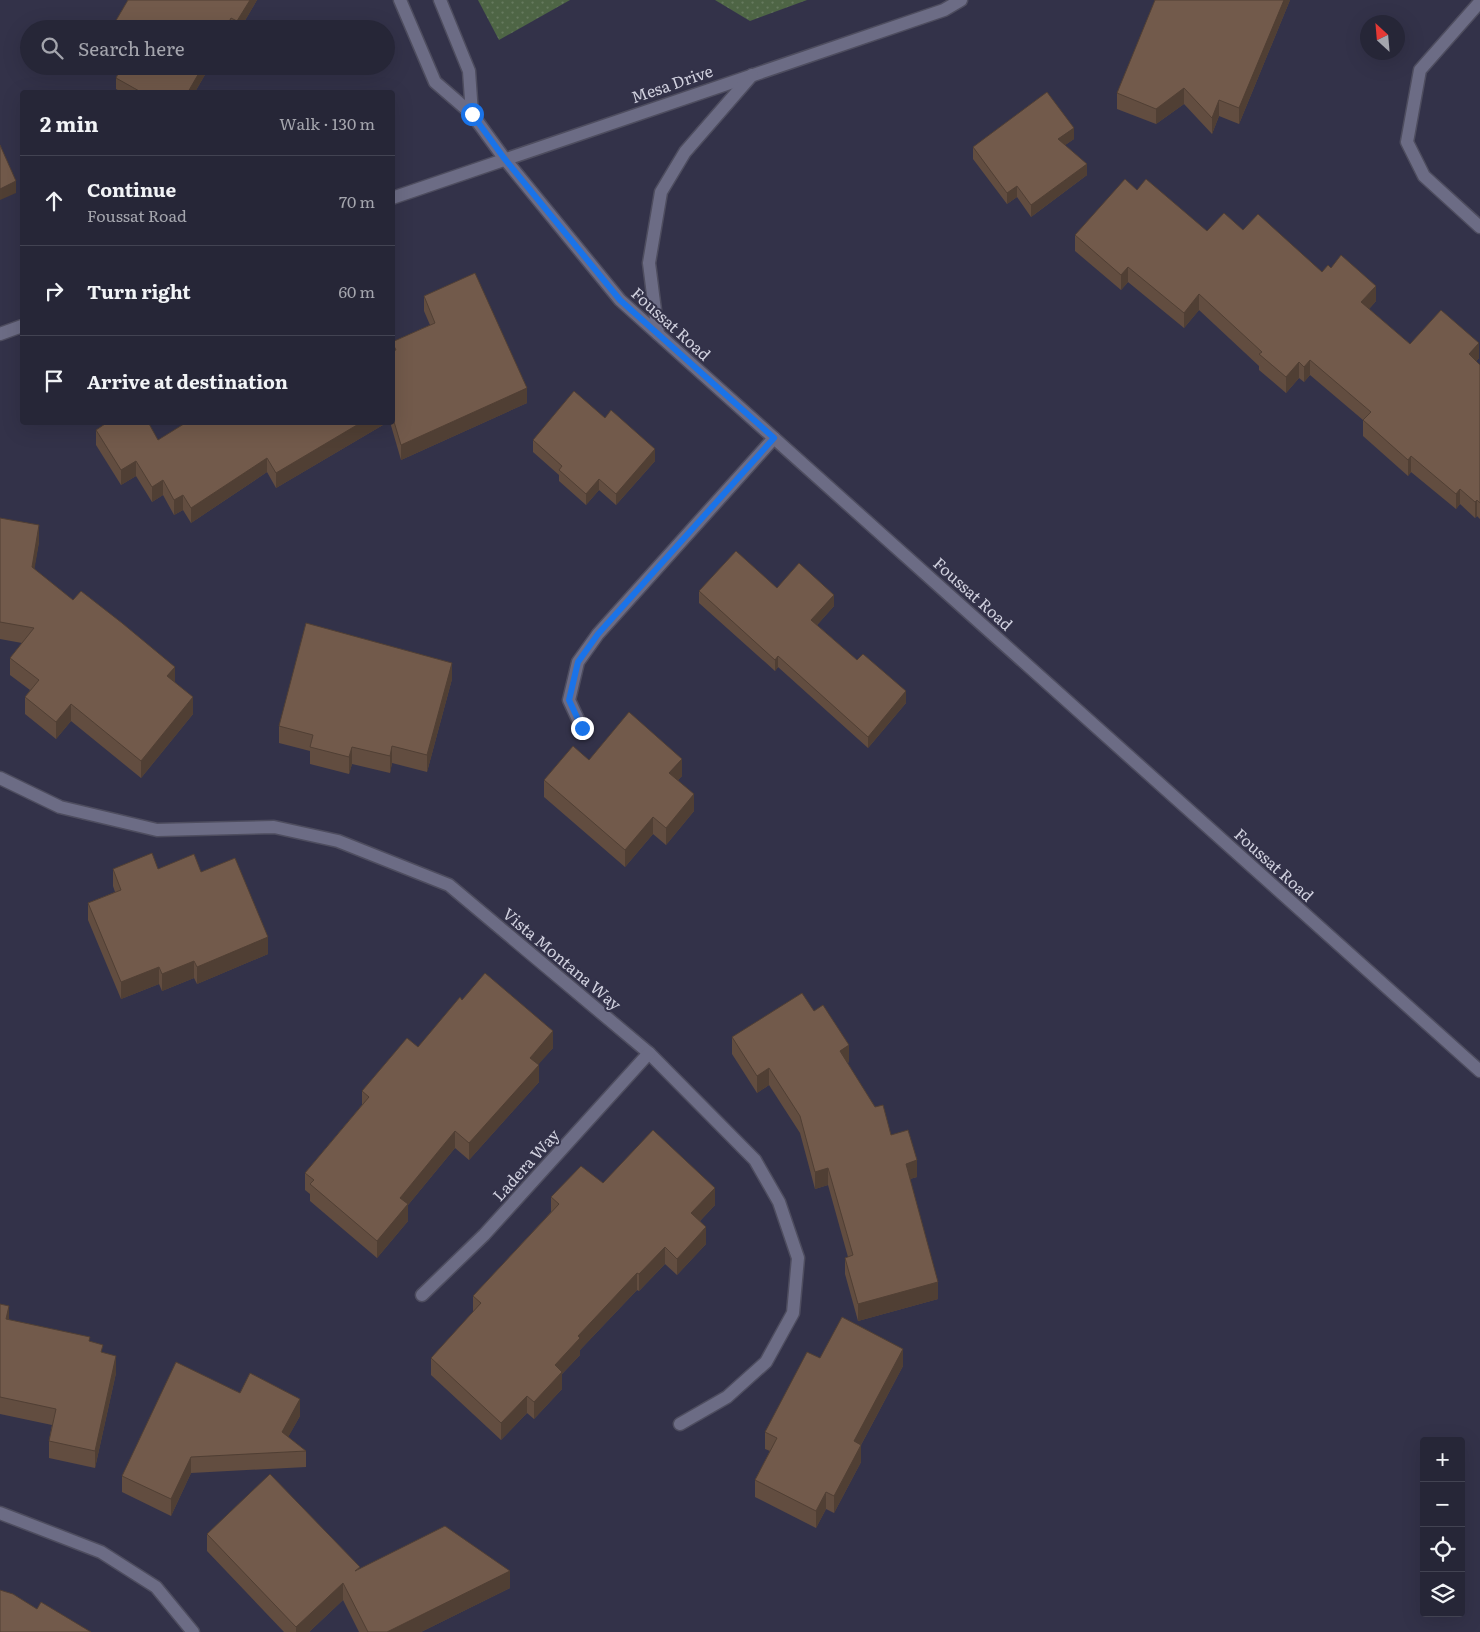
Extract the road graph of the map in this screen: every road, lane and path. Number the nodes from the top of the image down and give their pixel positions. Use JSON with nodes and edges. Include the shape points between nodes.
{"nodes":[{"id":1,"x":400,"y":0,"type":"edge"},
{"id":2,"x":440,"y":0,"type":"edge"},
{"id":3,"x":961,"y":0,"type":"edge"},
{"id":4,"x":1480,"y":2,"type":"edge"},
{"id":5,"x":752,"y":75,"type":"junction"},
{"id":6,"x":472,"y":114,"type":"junction"},
{"id":7,"x":504,"y":158,"type":"junction"},
{"id":8,"x":395,"y":197,"type":"edge"},
{"id":9,"x":1480,"y":228,"type":"edge"},
{"id":10,"x":20,"y":327,"type":"edge"},
{"id":11,"x":0,"y":334,"type":"edge"},
{"id":12,"x":658,"y":334,"type":"junction"},
{"id":13,"x":774,"y":438,"type":"junction"},
{"id":14,"x":582,"y":728,"type":"dead end"},
{"id":15,"x":0,"y":778,"type":"edge"},
{"id":16,"x":649,"y":1053,"type":"junction"},
{"id":17,"x":1480,"y":1072,"type":"edge"},
{"id":18,"x":422,"y":1295,"type":"dead end"},
{"id":19,"x":680,"y":1424,"type":"dead end"},
{"id":20,"x":0,"y":1513,"type":"edge"},
{"id":21,"x":193,"y":1632,"type":"edge"}],
"edges":[{"from":1,"to":6,"type":"main road","name":"Foussat Road","via":[[435,82]]},
{"from":2,"to":6,"type":"main road","via":[[469,70]]},
{"from":3,"to":5,"type":"main road","name":"Mesa Drive","via":[[944,10]]},
{"from":4,"to":9,"type":"main road","via":[[1420,70],[1407,142],[1424,176]]},
{"from":5,"to":7,"type":"main road","name":"Mesa Drive"},
{"from":5,"to":12,"type":"main road","via":[[685,152],[661,192],[649,262]]},
{"from":6,"to":7,"type":"main road","name":"Foussat Road"},
{"from":7,"to":8,"type":"main road","name":"Mesa Drive"},
{"from":7,"to":12,"type":"main road","name":"Foussat Road","via":[[620,300]]},
{"from":10,"to":11,"type":"main road"},
{"from":12,"to":13,"type":"main road","name":"Foussat Road"},
{"from":13,"to":14,"type":"main road","via":[[598,634],[578,662],[569,700]]},
{"from":13,"to":17,"type":"main road","name":"Foussat Road"},
{"from":15,"to":16,"type":"main road","name":"Vista Montana Way","via":[[60,807],[157,830],[274,827],[338,841],[448,885]]},
{"from":16,"to":18,"type":"main road","name":"Ladera Way","via":[[484,1235]]},
{"from":16,"to":19,"type":"main road","name":"Vista Montana Way","via":[[755,1160],[779,1202],[798,1258],[793,1312],[766,1362],[727,1397]]},
{"from":20,"to":21,"type":"main road","via":[[101,1552],[156,1587]]}]}
